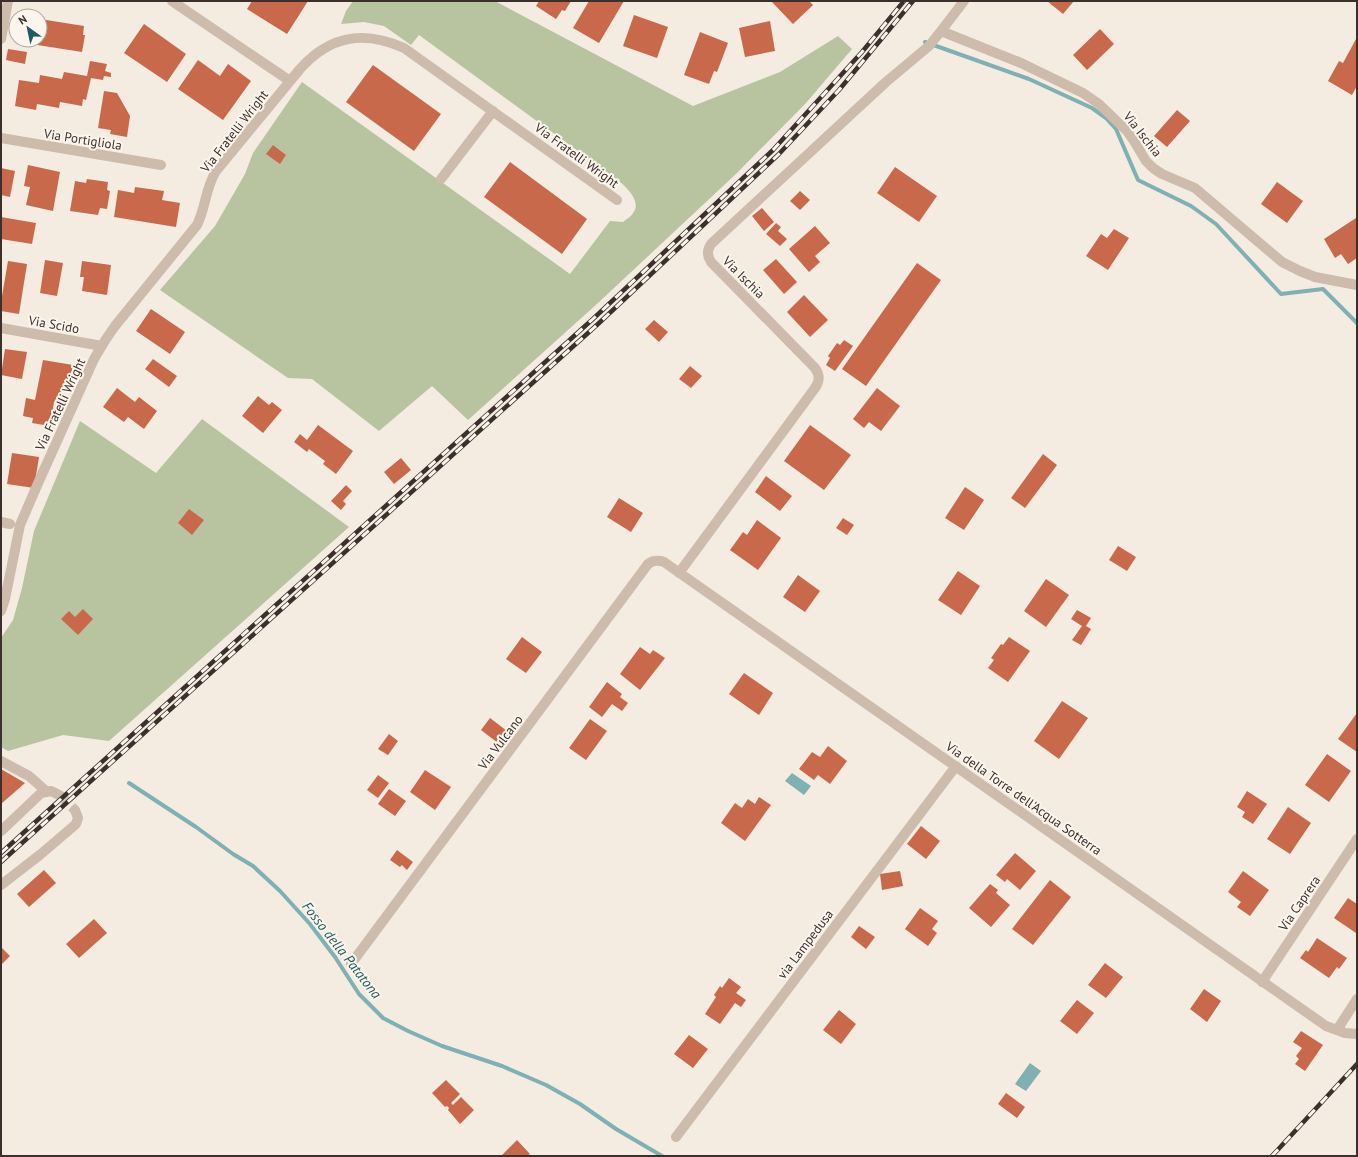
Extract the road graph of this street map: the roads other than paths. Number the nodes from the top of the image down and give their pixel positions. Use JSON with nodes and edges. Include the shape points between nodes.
{"nodes":[{"id":1,"x":8,"y":1,"type":"edge"},
{"id":2,"x":172,"y":1,"type":"edge"},
{"id":3,"x":964,"y":1,"type":"edge"},
{"id":4,"x":941,"y":32,"type":"junction"},
{"id":5,"x":1,"y":39,"type":"edge"},
{"id":6,"x":290,"y":81,"type":"junction"},
{"id":7,"x":493,"y":111,"type":"junction"},
{"id":8,"x":1,"y":138,"type":"edge"},
{"id":9,"x":161,"y":165,"type":"dead end"},
{"id":10,"x":441,"y":179,"type":"dead end"},
{"id":11,"x":617,"y":200,"type":"dead end"},
{"id":12,"x":1357,"y":285,"type":"edge"},
{"id":13,"x":1,"y":328,"type":"edge"},
{"id":14,"x":102,"y":346,"type":"junction"},
{"id":15,"x":679,"y":574,"type":"junction"},
{"id":16,"x":1,"y":611,"type":"edge"},
{"id":17,"x":1,"y":761,"type":"edge"},
{"id":18,"x":956,"y":766,"type":"junction"},
{"id":19,"x":46,"y":791,"type":"junction"},
{"id":20,"x":62,"y":796,"type":"tunnel mouth"},
{"id":21,"x":75,"y":810,"type":"dead end"},
{"id":22,"x":1,"y":831,"type":"edge"},
{"id":23,"x":1357,"y":839,"type":"edge"},
{"id":24,"x":1,"y":885,"type":"edge"},
{"id":25,"x":350,"y":964,"type":"dead end"},
{"id":26,"x":1262,"y":982,"type":"junction"},
{"id":27,"x":1357,"y":999,"type":"edge"},
{"id":28,"x":1337,"y":1030,"type":"junction"},
{"id":29,"x":1357,"y":1034,"type":"edge"},
{"id":30,"x":676,"y":1137,"type":"dead end"}],
"edges":[{"from":1,"to":5,"type":"street"},
{"from":2,"to":6,"type":"street"},
{"from":3,"to":4,"type":"street","name":"Via Ischia"},
{"from":4,"to":12,"type":"street","name":"Via Ischia","via":[[1021,62],[1083,93],[1099,104],[1127,131],[1153,168],[1195,188],[1282,262],[1311,275]]},
{"from":4,"to":15,"type":"street","name":"Via Ischia","via":[[708,249],[711,262],[815,368],[819,378],[815,388]]},
{"from":6,"to":7,"type":"street","name":"Via Fratelli Wright","via":[[308,60],[330,46],[352,38],[373,38],[390,42],[409,51]]},
{"from":6,"to":14,"type":"street","name":"Via Fratelli Wright","via":[[216,171],[209,184],[197,225],[115,326]]},
{"from":7,"to":10,"type":"street"},
{"from":7,"to":11,"type":"street","name":"Via Fratelli Wright"},
{"from":8,"to":9,"type":"street","name":"Via Portigliola"},
{"from":13,"to":14,"type":"street","name":"Via Scido"},
{"from":14,"to":16,"type":"street","name":"Via Fratelli Wright","via":[[20,525]]},
{"from":15,"to":18,"type":"street","name":"Via della Torre dell'Acqua Sotterra"},
{"from":15,"to":25,"type":"street","name":"Via Vulcano","via":[[662,561],[656,560],[648,564]]},
{"from":17,"to":19,"type":"street","via":[[28,776]]},
{"from":18,"to":26,"type":"street","name":"Via della Torre dell'Acqua Sotterra"},
{"from":18,"to":30,"type":"street","name":"via Lampedusa"},
{"from":19,"to":20,"type":"street"},
{"from":19,"to":22,"type":"street","via":[[37,796]]},
{"from":21,"to":24,"type":"street","via":[[78,818],[76,824]]},
{"from":23,"to":26,"type":"street","name":"Via Caprera"},
{"from":26,"to":28,"type":"street","name":"Via della Torre dell'Acqua Sotterra","via":[[1326,1026]]},
{"from":27,"to":28,"type":"street"},
{"from":28,"to":29,"type":"street","name":"Via della Torre dell'Acqua Sotterra"}]}
